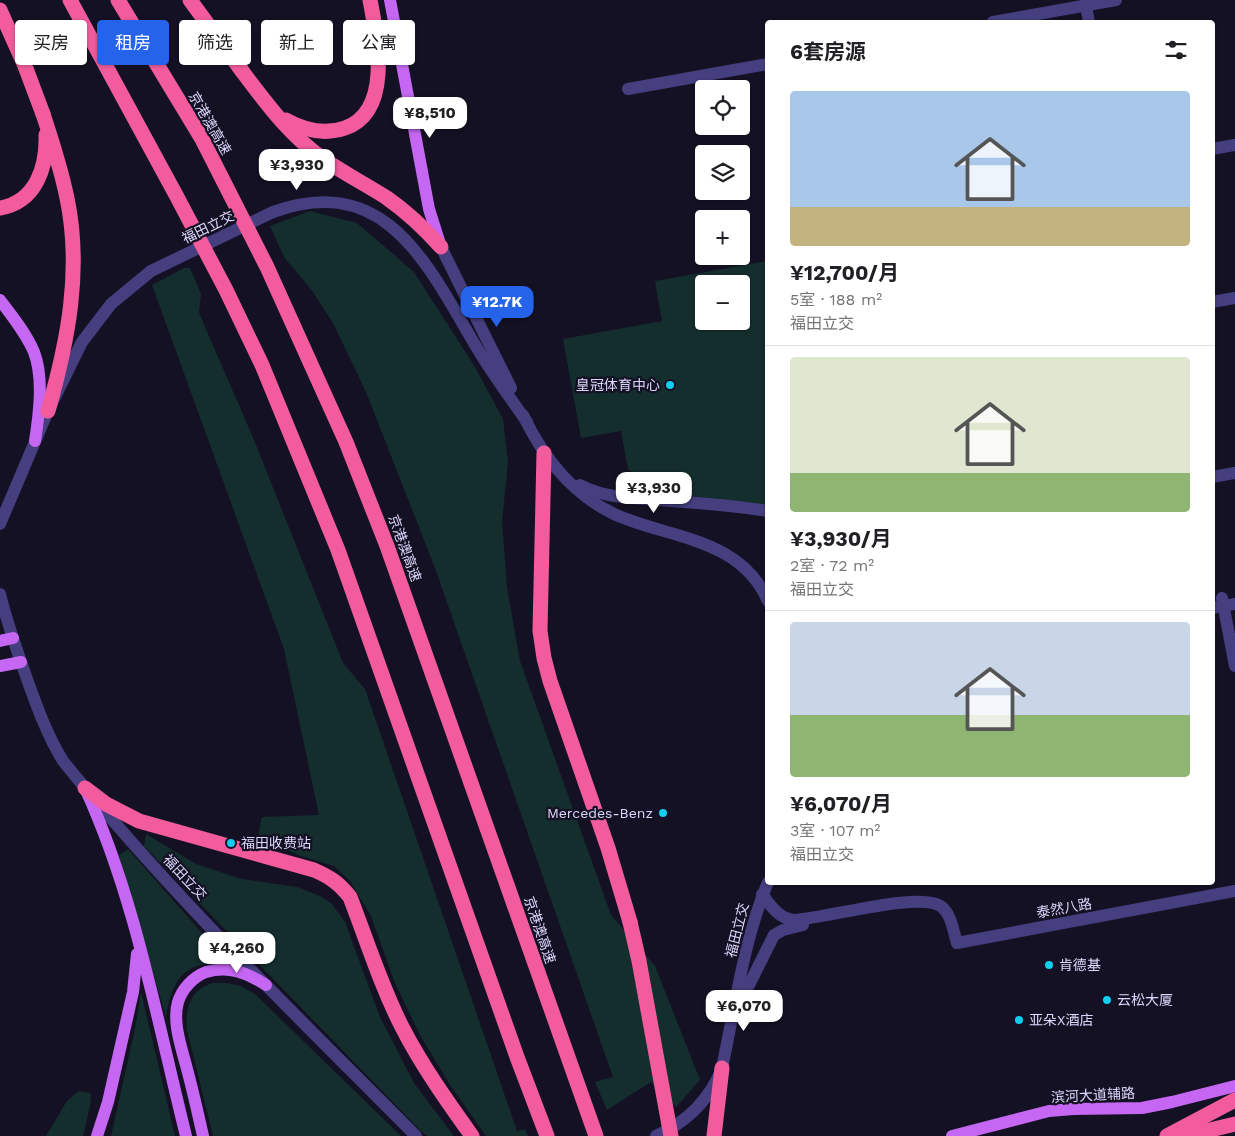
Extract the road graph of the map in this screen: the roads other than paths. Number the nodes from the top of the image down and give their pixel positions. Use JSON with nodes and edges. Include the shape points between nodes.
{"nodes":[{"id":1,"x":70,"y":0,"type":"edge"},
{"id":2,"x":118,"y":0,"type":"edge"},
{"id":3,"x":190,"y":0,"type":"edge"},
{"id":4,"x":370,"y":0,"type":"edge"},
{"id":5,"x":390,"y":0,"type":"edge"},
{"id":6,"x":1116,"y":0,"type":"edge"},
{"id":7,"x":1086,"y":6,"type":"junction"},
{"id":8,"x":0,"y":10,"type":"edge"},
{"id":9,"x":1005,"y":20,"type":"edge"},
{"id":10,"x":1089,"y":20,"type":"edge"},
{"id":11,"x":765,"y":65,"type":"edge"},
{"id":12,"x":628,"y":89,"type":"dead end"},
{"id":13,"x":43,"y":114,"type":"junction"},
{"id":14,"x":276,"y":116,"type":"junction"},
{"id":15,"x":1235,"y":145,"type":"edge"},
{"id":16,"x":1215,"y":148,"type":"edge"},
{"id":17,"x":0,"y":208,"type":"edge"},
{"id":18,"x":442,"y":247,"type":"junction"},
{"id":19,"x":1235,"y":298,"type":"edge"},
{"id":20,"x":0,"y":300,"type":"edge"},
{"id":21,"x":1215,"y":301,"type":"edge"},
{"id":22,"x":48,"y":411,"type":"junction"},
{"id":23,"x":527,"y":422,"type":"junction"},
{"id":24,"x":35,"y":441,"type":"junction"},
{"id":25,"x":544,"y":453,"type":"junction"},
{"id":26,"x":557,"y":470,"type":"junction"},
{"id":27,"x":1235,"y":473,"type":"edge"},
{"id":28,"x":1215,"y":477,"type":"edge"},
{"id":29,"x":765,"y":511,"type":"edge"},
{"id":30,"x":0,"y":524,"type":"edge"},
{"id":31,"x":0,"y":594,"type":"edge"},
{"id":32,"x":765,"y":596,"type":"edge"},
{"id":33,"x":1223,"y":602,"type":"edge"},
{"id":34,"x":13,"y":638,"type":"junction"},
{"id":35,"x":0,"y":641,"type":"edge"},
{"id":36,"x":21,"y":662,"type":"junction"},
{"id":37,"x":0,"y":666,"type":"edge"},
{"id":38,"x":1235,"y":666,"type":"edge"},
{"id":39,"x":85,"y":788,"type":"junction"},
{"id":40,"x":765,"y":888,"type":"edge"},
{"id":41,"x":1235,"y":892,"type":"edge"},
{"id":42,"x":923,"y":901,"type":"junction"},
{"id":43,"x":137,"y":936,"type":"junction"},
{"id":44,"x":266,"y":985,"type":"junction"},
{"id":45,"x":734,"y":1014,"type":"junction"},
{"id":46,"x":722,"y":1068,"type":"junction"},
{"id":47,"x":1235,"y":1086,"type":"edge"},
{"id":48,"x":1235,"y":1100,"type":"edge"},
{"id":49,"x":1235,"y":1124,"type":"edge"},
{"id":50,"x":97,"y":1136,"type":"edge"},
{"id":51,"x":186,"y":1136,"type":"edge"},
{"id":52,"x":203,"y":1136,"type":"edge"},
{"id":53,"x":416,"y":1136,"type":"edge"},
{"id":54,"x":472,"y":1136,"type":"edge"},
{"id":55,"x":547,"y":1136,"type":"edge"},
{"id":56,"x":596,"y":1136,"type":"edge"},
{"id":57,"x":656,"y":1136,"type":"edge"},
{"id":58,"x":671,"y":1136,"type":"edge"},
{"id":59,"x":714,"y":1136,"type":"edge"},
{"id":60,"x":952,"y":1136,"type":"edge"},
{"id":61,"x":1166,"y":1136,"type":"edge"},
{"id":62,"x":1185,"y":1136,"type":"edge"}],
"edges":[{"from":1,"to":55,"type":"highway","bridge":true,"via":[[226,290],[297,447],[338,550]]},
{"from":2,"to":56,"type":"highway","name":"京港澳高速","bridge":true,"via":[[202,139],[267,267],[346,442],[387,546]]},
{"from":3,"to":14,"type":"highway","bridge":true},
{"from":4,"to":14,"type":"highway","via":[[378,66],[376,86],[363,116],[350,126],[335,131],[298,127]]},
{"from":5,"to":18,"type":"main road","via":[[429,209]]},
{"from":6,"to":7,"type":"street"},
{"from":7,"to":9,"type":"street"},
{"from":7,"to":10,"type":"street"},
{"from":8,"to":13,"type":"highway","bridge":true},
{"from":11,"to":12,"type":"street"},
{"from":13,"to":17,"type":"highway","via":[[46,149],[40,175],[19,202]]},
{"from":13,"to":22,"type":"highway","via":[[67,199],[73,259],[69,321]]},
{"from":14,"to":18,"type":"highway","via":[[325,160],[407,213]]},
{"from":15,"to":16,"type":"street"},
{"from":18,"to":23,"type":"street","name":"福田立交"},
{"from":19,"to":21,"type":"street"},
{"from":20,"to":24,"type":"main road","via":[[34,353],[39,403]]},
{"from":22,"to":23,"type":"street","name":"福田立交","via":[[82,342],[123,292],[151,271],[273,212],[310,202],[353,206],[390,224],[408,241],[433,274],[481,356]]},
{"from":22,"to":24,"type":"street","name":"福田立交"},
{"from":23,"to":25,"type":"street","name":"福田立交"},
{"from":24,"to":30,"type":"street","name":"福田立交"},
{"from":25,"to":26,"type":"street","name":"福田立交"},
{"from":25,"to":58,"type":"highway","bridge":true,"via":[[540,631],[544,658],[614,864],[630,922]]},
{"from":26,"to":29,"type":"street","via":[[583,486],[605,494]]},
{"from":26,"to":32,"type":"street","name":"福田立交","via":[[577,490],[614,513],[729,555],[743,566]]},
{"from":27,"to":28,"type":"street"},
{"from":31,"to":34,"type":"street","name":"福田立交"},
{"from":33,"to":38,"type":"street"},
{"from":34,"to":35,"type":"main road"},
{"from":34,"to":36,"type":"street","name":"福田立交"},
{"from":36,"to":37,"type":"main road"},
{"from":36,"to":39,"type":"street","name":"福田立交","via":[[55,748]]},
{"from":39,"to":43,"type":"main road","via":[[112,855]]},
{"from":39,"to":44,"type":"street","name":"福田立交"},
{"from":39,"to":54,"type":"highway","via":[[138,821],[314,870],[341,885],[350,897],[402,1027]]},
{"from":40,"to":42,"type":"street","name":"泰然八路","via":[[779,914],[794,920]]},
{"from":40,"to":45,"type":"street","name":"福田立交","via":[[752,926]]},
{"from":41,"to":42,"type":"street","name":"泰然八路","via":[[957,943],[945,911],[934,902]]},
{"from":42,"to":45,"type":"street","via":[[914,906],[780,931],[773,938]]},
{"from":43,"to":50,"type":"main road","via":[[133,992]]},
{"from":43,"to":51,"type":"main road"},
{"from":44,"to":52,"type":"main road","via":[[245,973],[216,970],[191,981],[180,996],[178,1029]]},
{"from":44,"to":53,"type":"street","name":"福田立交"},
{"from":45,"to":46,"type":"street","name":"福田立交"},
{"from":46,"to":57,"type":"street","name":"福田立交","via":[[709,1095],[678,1123]]},
{"from":46,"to":59,"type":"highway"},
{"from":47,"to":60,"type":"main road","name":"滨河大道辅路","via":[[1142,1108],[1049,1111]]},
{"from":48,"to":61,"type":"highway"},
{"from":49,"to":62,"type":"highway"}]}
